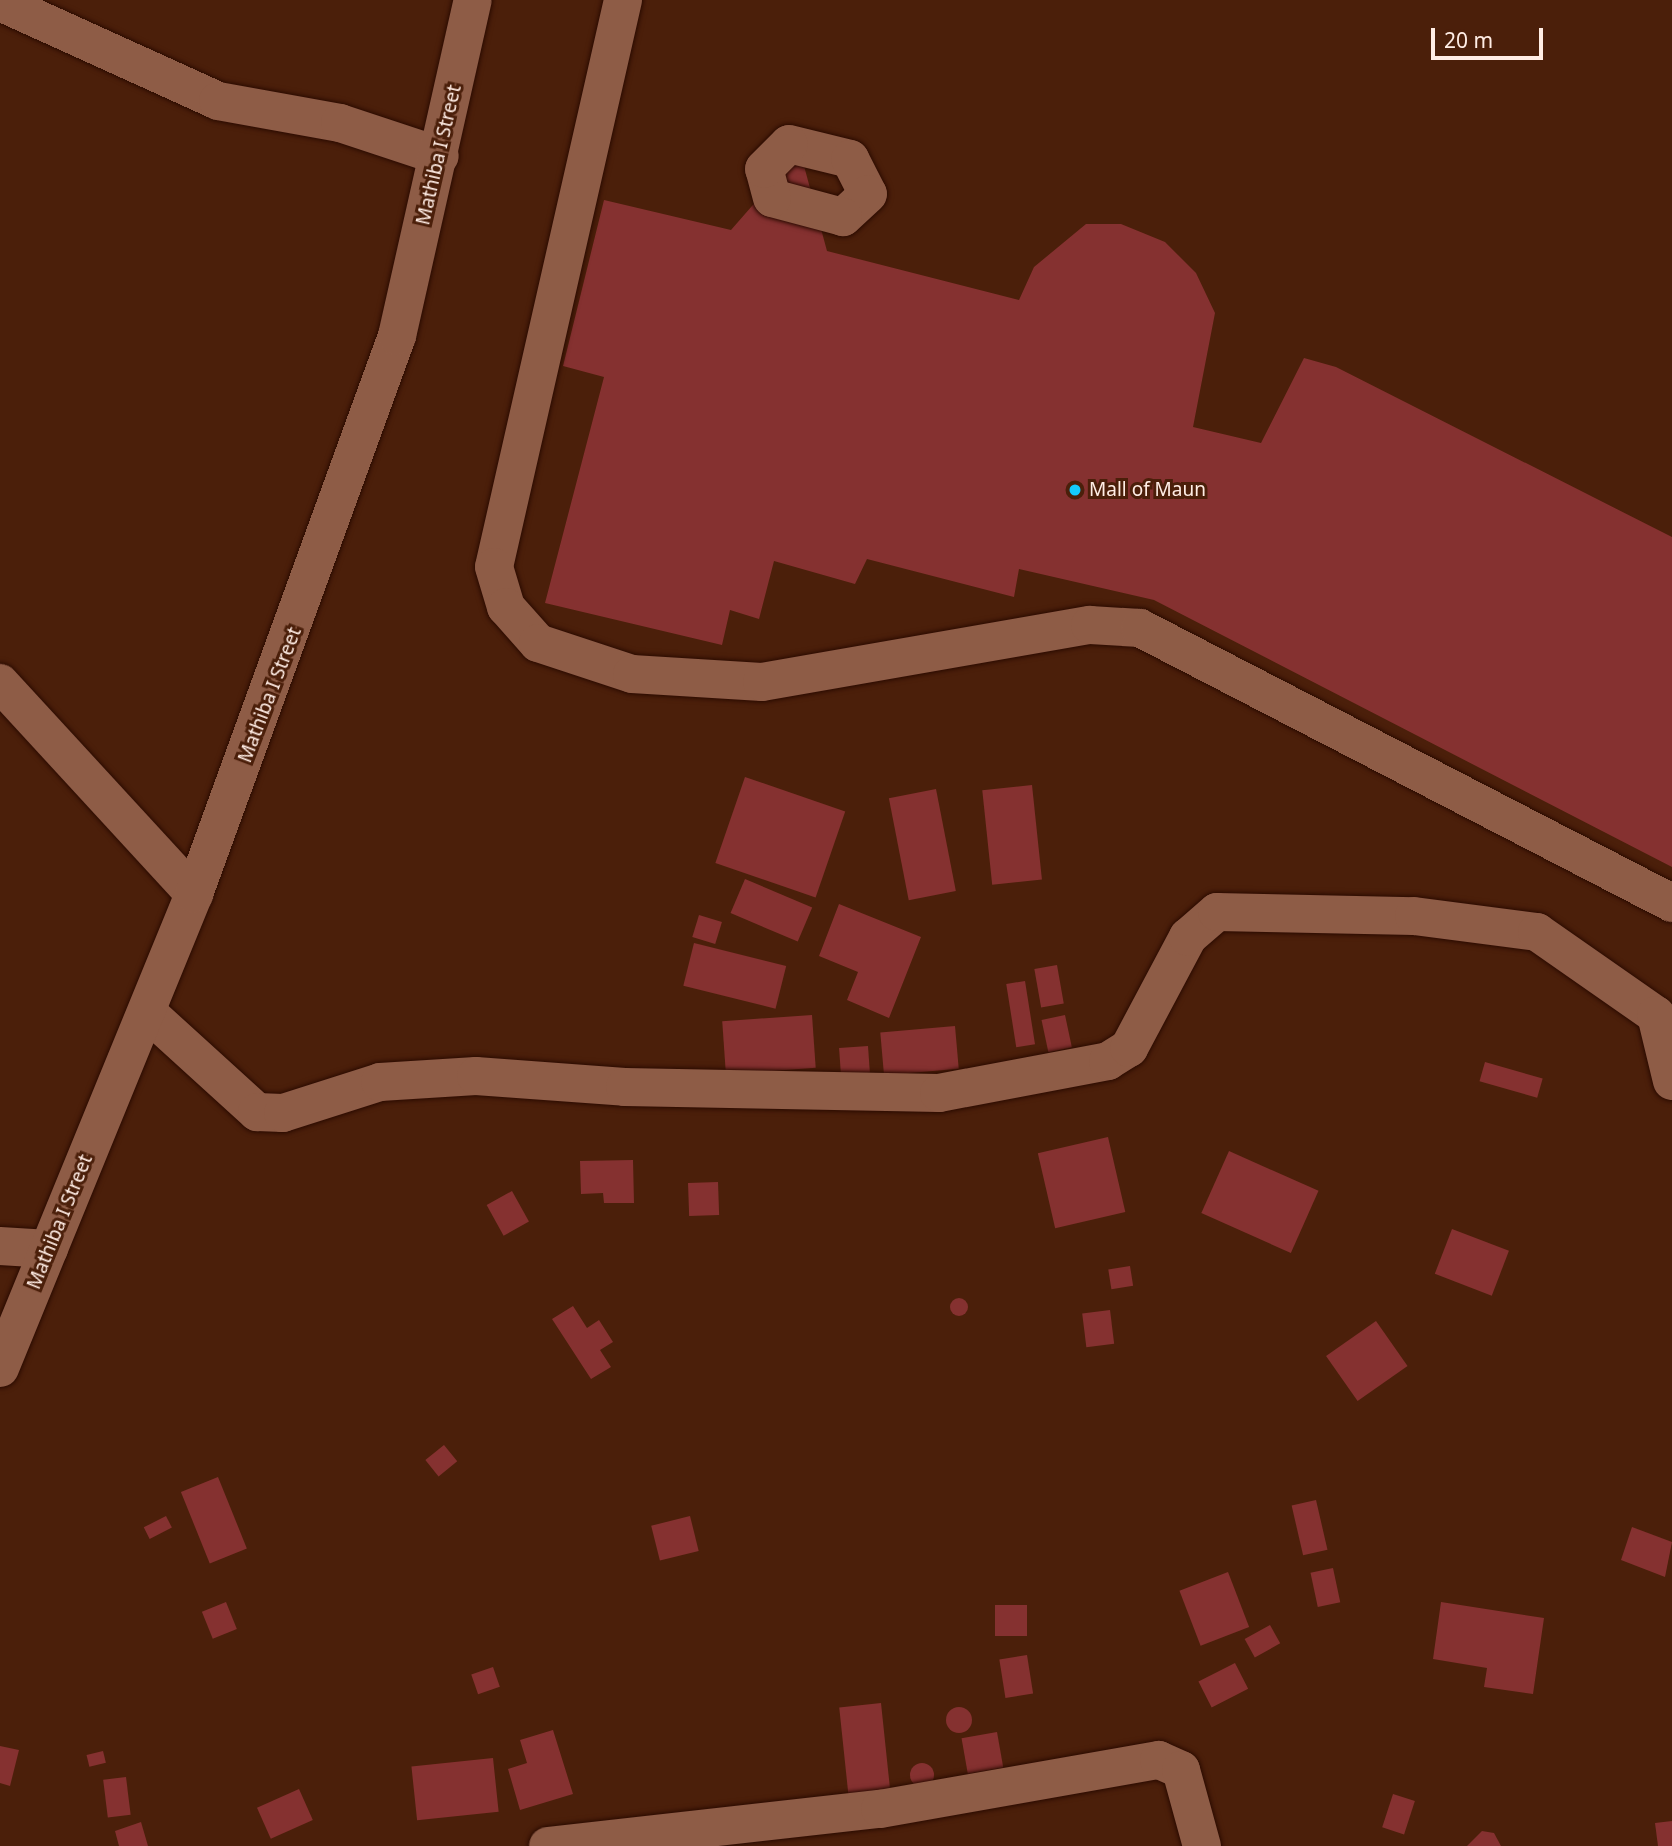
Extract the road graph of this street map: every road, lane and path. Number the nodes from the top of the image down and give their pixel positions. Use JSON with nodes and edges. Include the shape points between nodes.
{"nodes":[{"id":1,"x":473,"y":0,"type":"edge"},
{"id":2,"x":623,"y":0,"type":"edge"},
{"id":3,"x":0,"y":2,"type":"edge"},
{"id":4,"x":440,"y":156,"type":"junction"},
{"id":5,"x":0,"y":683,"type":"edge"},
{"id":6,"x":194,"y":894,"type":"junction"},
{"id":7,"x":1672,"y":903,"type":"edge"},
{"id":8,"x":147,"y":1013,"type":"junction"},
{"id":9,"x":1672,"y":1081,"type":"edge"},
{"id":10,"x":0,"y":1246,"type":"edge"},
{"id":11,"x":49,"y":1249,"type":"junction"},
{"id":12,"x":0,"y":1368,"type":"edge"},
{"id":13,"x":548,"y":1846,"type":"edge"},
{"id":14,"x":1202,"y":1846,"type":"edge"}],
"edges":[{"from":1,"to":4,"type":"street","name":"Mathiba I Street"},
{"from":2,"to":7,"type":"street","via":[[494,567],[506,607],[538,643],[632,674],[762,682],[1090,625],[1140,628]]},
{"from":3,"to":4,"type":"street","via":[[218,101],[340,123]]},
{"from":4,"to":6,"type":"street","name":"Mathiba I Street","via":[[397,336]]},
{"from":5,"to":6,"type":"street"},
{"from":6,"to":8,"type":"street","name":"Mathiba I Street"},
{"from":8,"to":9,"type":"street","via":[[257,1112],[283,1113],[380,1082],[476,1076],[625,1087],[939,1093],[1108,1061],[1129,1048],[1188,937],[1217,912],[1414,916],[1537,932],[1656,1015]]},
{"from":8,"to":11,"type":"street","name":"Mathiba I Street"},
{"from":10,"to":11,"type":"street"},
{"from":11,"to":12,"type":"street","name":"Mathiba I Street"},
{"from":13,"to":14,"type":"street","via":[[880,1809],[1158,1760],[1181,1770]]}]}
